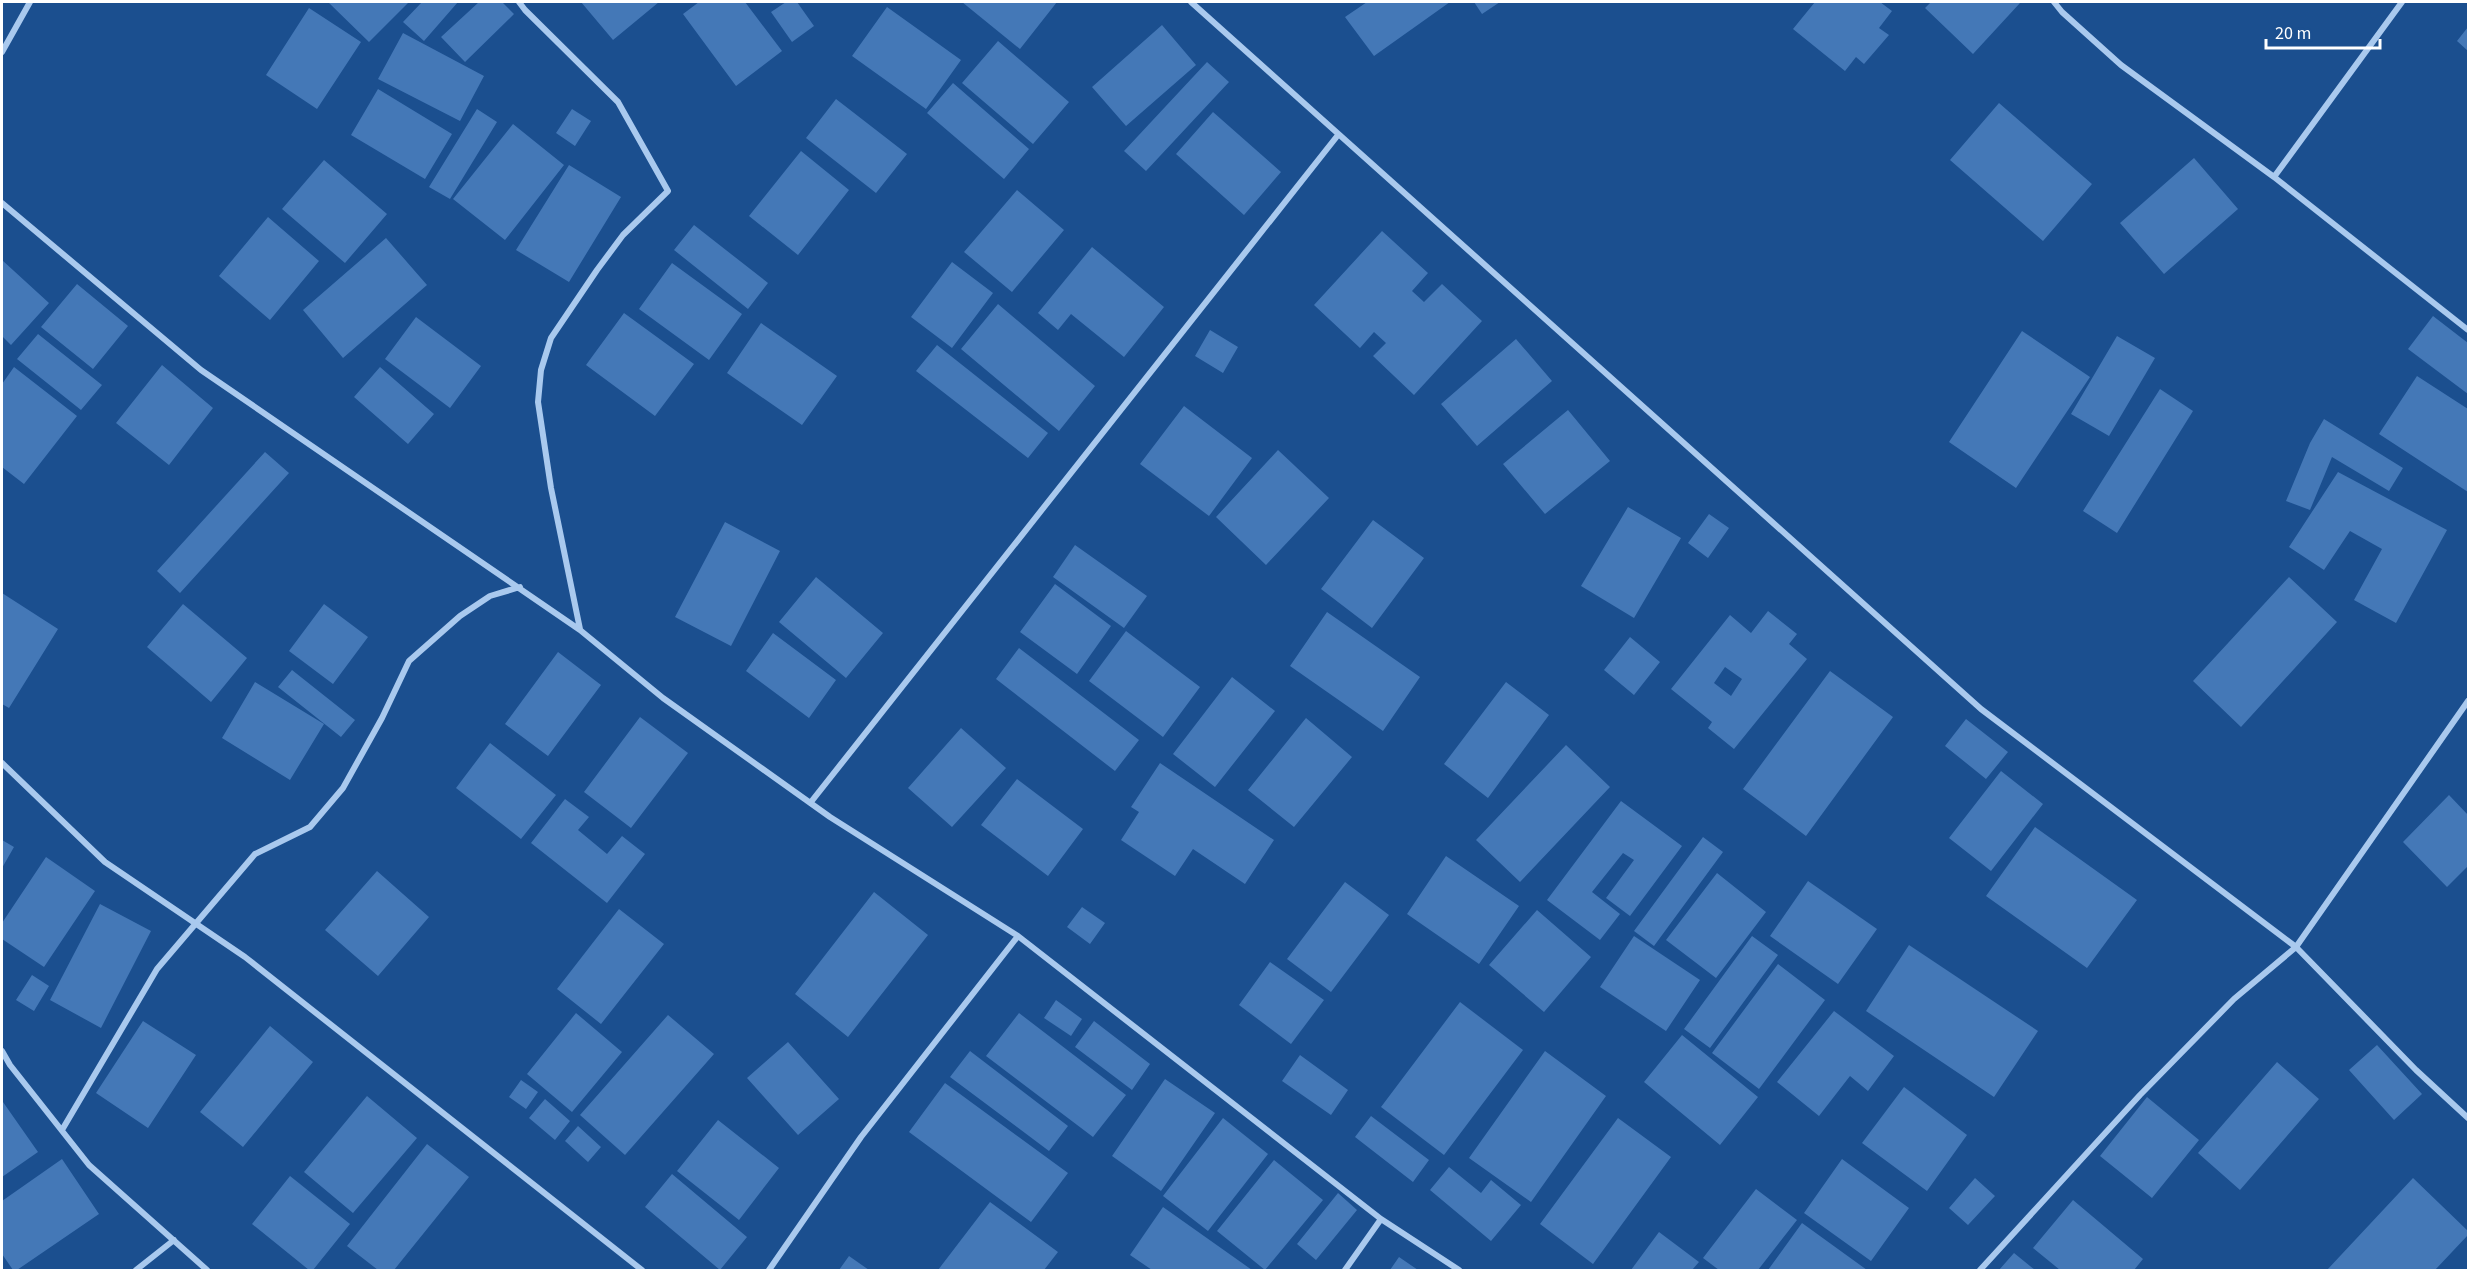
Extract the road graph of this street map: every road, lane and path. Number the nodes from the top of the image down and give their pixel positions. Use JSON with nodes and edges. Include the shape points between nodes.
{"nodes":[{"id":1,"x":30,"y":2,"type":"edge"},
{"id":2,"x":519,"y":2,"type":"edge"},
{"id":3,"x":1191,"y":2,"type":"edge"},
{"id":4,"x":2054,"y":2,"type":"edge"},
{"id":5,"x":2402,"y":2,"type":"edge"},
{"id":6,"x":2,"y":52,"type":"edge"},
{"id":7,"x":1338,"y":135,"type":"junction"},
{"id":8,"x":2274,"y":177,"type":"junction"},
{"id":9,"x":2,"y":203,"type":"edge"},
{"id":10,"x":2469,"y":330,"type":"edge"},
{"id":11,"x":520,"y":586,"type":"junction"},
{"id":12,"x":580,"y":630,"type":"junction"},
{"id":13,"x":2469,"y":701,"type":"edge"},
{"id":14,"x":2,"y":763,"type":"edge"},
{"id":15,"x":811,"y":802,"type":"junction"},
{"id":16,"x":197,"y":924,"type":"junction"},
{"id":17,"x":1018,"y":936,"type":"junction"},
{"id":18,"x":2296,"y":947,"type":"junction"},
{"id":19,"x":2,"y":1051,"type":"edge"},
{"id":20,"x":2469,"y":1118,"type":"edge"},
{"id":21,"x":62,"y":1130,"type":"junction"},
{"id":22,"x":1381,"y":1220,"type":"junction"},
{"id":23,"x":174,"y":1240,"type":"junction"},
{"id":24,"x":135,"y":1270,"type":"edge"},
{"id":25,"x":207,"y":1270,"type":"edge"},
{"id":26,"x":642,"y":1270,"type":"edge"},
{"id":27,"x":769,"y":1270,"type":"edge"},
{"id":28,"x":1345,"y":1270,"type":"edge"},
{"id":29,"x":1459,"y":1270,"type":"edge"},
{"id":30,"x":1980,"y":1270,"type":"edge"}],
"edges":[{"from":1,"to":6,"type":"street"},
{"from":2,"to":12,"type":"street","via":[[618,102],[668,190],[623,235],[597,270],[551,338],[541,370],[538,402],[549,477]]},
{"from":3,"to":7,"type":"street"},
{"from":4,"to":8,"type":"street","via":[[2121,65]]},
{"from":5,"to":8,"type":"street"},
{"from":7,"to":15,"type":"street"},
{"from":7,"to":18,"type":"street","via":[[1981,709]]},
{"from":8,"to":10,"type":"street"},
{"from":9,"to":11,"type":"street","via":[[201,370]]},
{"from":11,"to":12,"type":"street"},
{"from":11,"to":16,"type":"street","via":[[490,596],[460,616],[410,661],[343,788],[310,827],[255,854]]},
{"from":12,"to":15,"type":"street","via":[[663,698]]},
{"from":13,"to":18,"type":"street"},
{"from":14,"to":16,"type":"street","via":[[105,862]]},
{"from":15,"to":17,"type":"street"},
{"from":16,"to":21,"type":"street","via":[[157,969]]},
{"from":16,"to":26,"type":"street","via":[[245,957]]},
{"from":17,"to":22,"type":"street"},
{"from":17,"to":27,"type":"street","via":[[861,1137]]},
{"from":18,"to":20,"type":"street","via":[[2416,1071]]},
{"from":18,"to":30,"type":"street","via":[[2226,1007]]},
{"from":19,"to":21,"type":"street"},
{"from":21,"to":23,"type":"street","via":[[89,1165]]},
{"from":22,"to":28,"type":"street"},
{"from":22,"to":29,"type":"street"},
{"from":23,"to":24,"type":"street"},
{"from":23,"to":25,"type":"street"}]}
